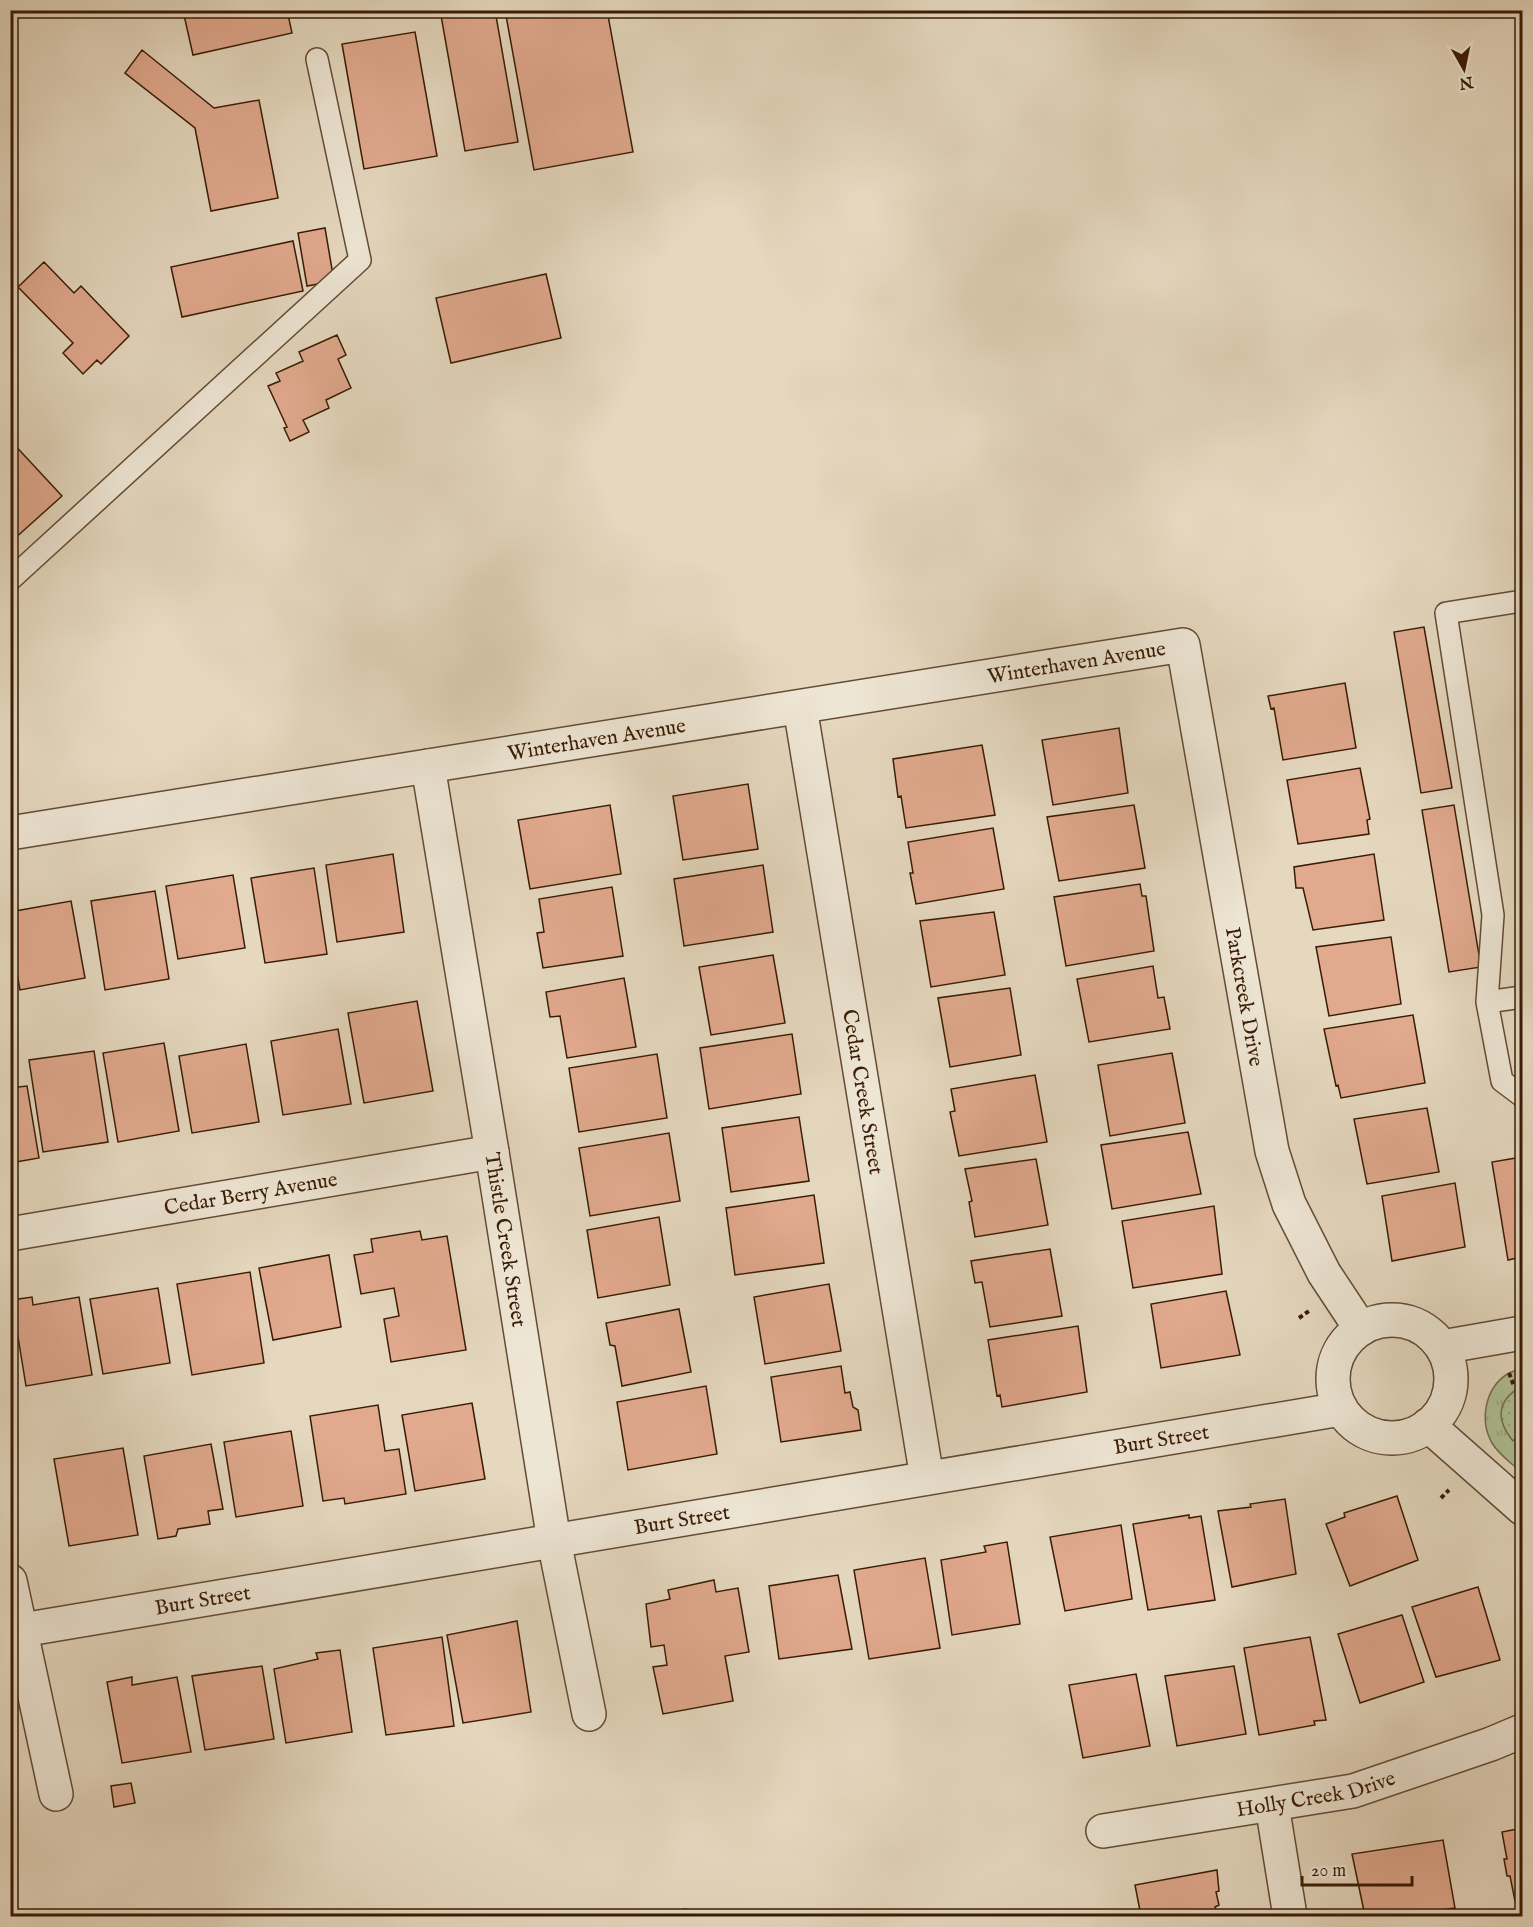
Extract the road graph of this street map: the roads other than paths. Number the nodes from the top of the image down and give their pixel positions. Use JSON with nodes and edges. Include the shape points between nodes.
{"nodes":[{"id":1,"x":317,"y":59,"type":"dead end"},
{"id":2,"x":10,"y":580,"type":"edge"},
{"id":3,"x":1522,"y":601,"type":"edge"},
{"id":4,"x":1183,"y":645,"type":"joint"},
{"id":5,"x":800,"y":706,"type":"junction"},
{"id":6,"x":428,"y":766,"type":"junction"},
{"id":7,"x":10,"y":833,"type":"edge"},
{"id":8,"x":1522,"y":997,"type":"edge"},
{"id":9,"x":1487,"y":1002,"type":"junction"},
{"id":10,"x":1522,"y":1096,"type":"edge"},
{"id":11,"x":492,"y":1152,"type":"junction"},
{"id":12,"x":10,"y":1234,"type":"edge"},
{"id":13,"x":1361,"y":1329,"type":"junction"},
{"id":14,"x":1522,"y":1333,"type":"edge"},
{"id":15,"x":1442,"y":1347,"type":"junction"},
{"id":16,"x":1341,"y":1409,"type":"junction"},
{"id":17,"x":1428,"y":1425,"type":"junction"},
{"id":18,"x":927,"y":1478,"type":"junction"},
{"id":19,"x":1522,"y":1508,"type":"edge"},
{"id":20,"x":554,"y":1541,"type":"junction"},
{"id":21,"x":10,"y":1581,"type":"edge"},
{"id":22,"x":22,"y":1630,"type":"junction"},
{"id":23,"x":589,"y":1714,"type":"dead end"},
{"id":24,"x":1522,"y":1731,"type":"edge"},
{"id":25,"x":56,"y":1794,"type":"dead end"},
{"id":26,"x":1272,"y":1805,"type":"junction"},
{"id":27,"x":1103,"y":1832,"type":"dead end"},
{"id":28,"x":1290,"y":1917,"type":"edge"}],
"edges":[{"from":1,"to":2,"type":"lane","via":[[360,260]]},
{"from":3,"to":9,"type":"lane","via":[[1446,613],[1492,915]]},
{"from":4,"to":5,"type":"street","name":"Winterhaven Avenue"},
{"from":4,"to":13,"type":"street","name":"Parkcreek Drive","via":[[1272,1151],[1289,1204],[1324,1273]]},
{"from":5,"to":6,"type":"street","name":"Winterhaven Avenue"},
{"from":5,"to":18,"type":"street","name":"Cedar Creek Street"},
{"from":6,"to":7,"type":"street","name":"Winterhaven Avenue"},
{"from":6,"to":11,"type":"street","name":"Thistle Creek Street"},
{"from":8,"to":9,"type":"lane"},
{"from":9,"to":10,"type":"lane","via":[[1502,1081]]},
{"from":11,"to":12,"type":"street","name":"Cedar Berry Avenue"},
{"from":11,"to":20,"type":"street","name":"Thistle Creek Street"},
{"from":13,"to":15,"type":"street","via":[[1387,1320],[1406,1322],[1429,1333]]},
{"from":13,"to":16,"type":"street","via":[[1346,1342],[1334,1368],[1333,1380]]},
{"from":14,"to":15,"type":"street"},
{"from":15,"to":17,"type":"street","via":[[1449,1361],[1451,1385],[1441,1412]]},
{"from":16,"to":17,"type":"street","via":[[1362,1430],[1382,1436],[1401,1437]]},
{"from":16,"to":18,"type":"street","name":"Burt Street"},
{"from":17,"to":19,"type":"street"},
{"from":18,"to":20,"type":"street","name":"Burt Street"},
{"from":20,"to":22,"type":"street","name":"Burt Street"},
{"from":20,"to":23,"type":"street","name":"Thistle Creek Street"},
{"from":21,"to":22,"type":"street"},
{"from":22,"to":25,"type":"street"},
{"from":24,"to":26,"type":"street","name":"Holly Creek Drive","via":[[1353,1791]]},
{"from":26,"to":27,"type":"street","name":"Holly Creek Drive"},
{"from":26,"to":28,"type":"street"}]}
